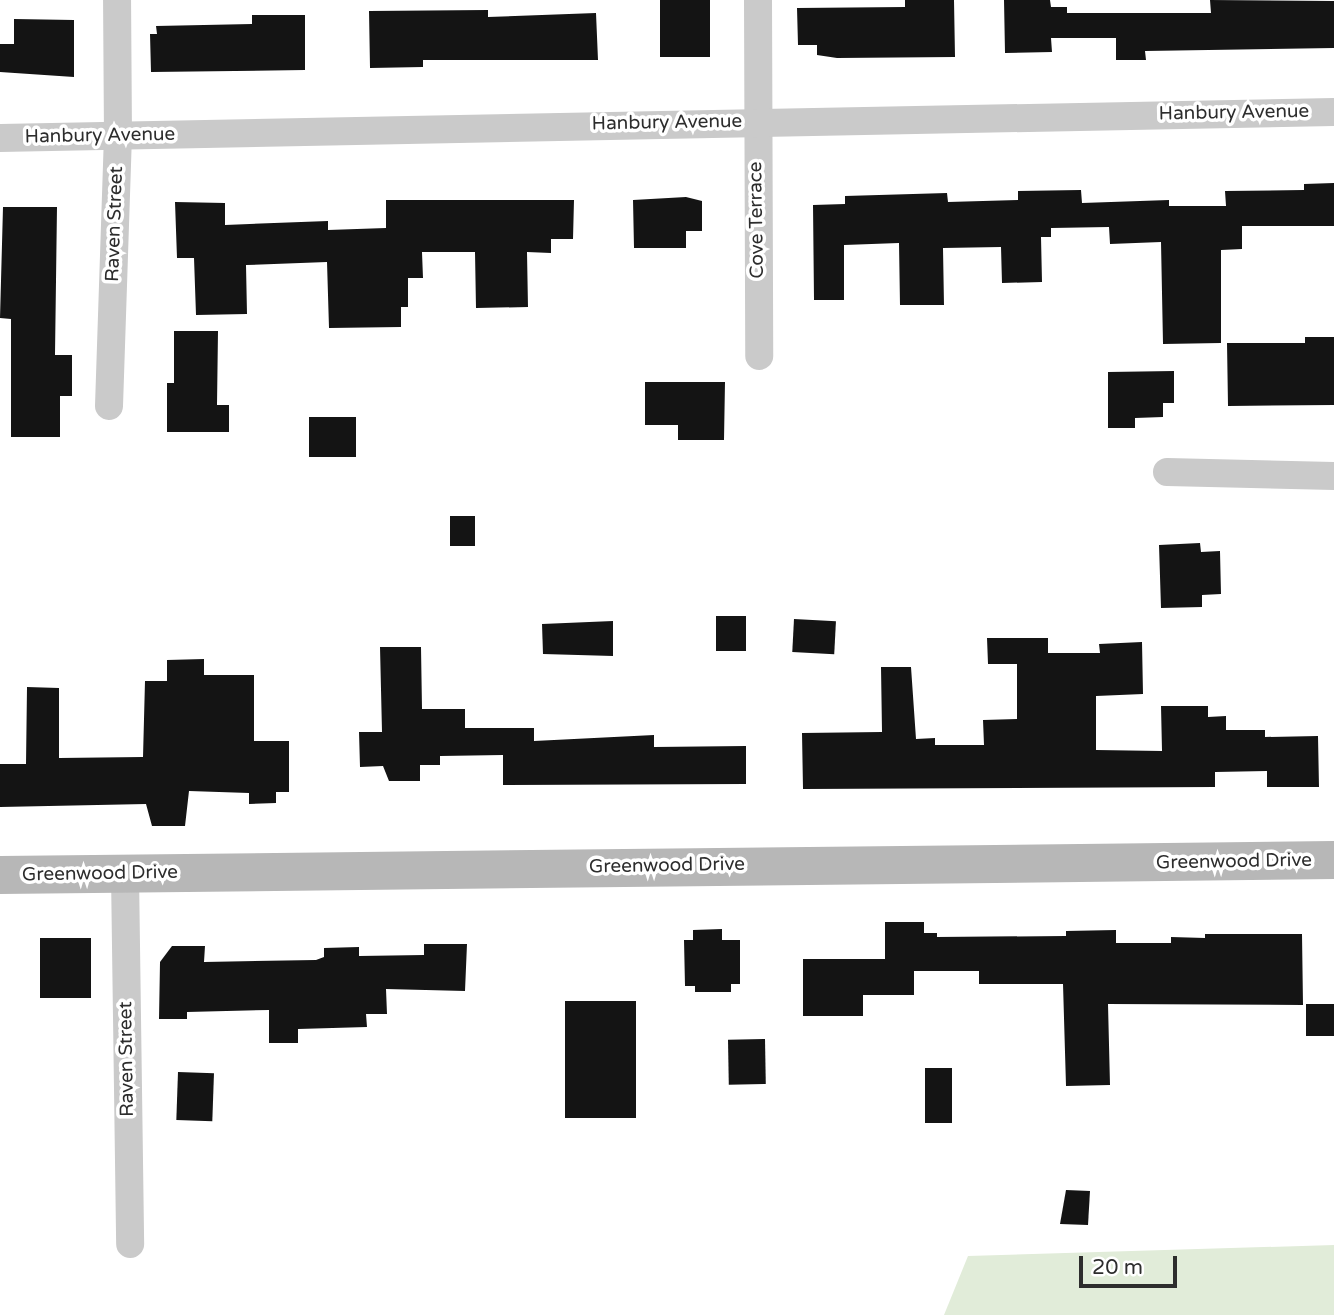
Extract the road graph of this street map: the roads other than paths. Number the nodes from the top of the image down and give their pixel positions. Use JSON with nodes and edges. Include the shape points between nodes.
{"nodes":[{"id":1,"x":117,"y":0,"type":"edge"},
{"id":2,"x":758,"y":0,"type":"edge"},
{"id":3,"x":1334,"y":112,"type":"edge"},
{"id":4,"x":755,"y":121,"type":"junction"},
{"id":5,"x":118,"y":136,"type":"junction"},
{"id":6,"x":0,"y":138,"type":"edge"},
{"id":7,"x":759,"y":356,"type":"dead end"},
{"id":8,"x":109,"y":406,"type":"dead end"},
{"id":9,"x":1167,"y":472,"type":"dead end"},
{"id":10,"x":1334,"y":476,"type":"edge"},
{"id":11,"x":1334,"y":860,"type":"edge"},
{"id":12,"x":125,"y":874,"type":"junction"},
{"id":13,"x":0,"y":875,"type":"edge"},
{"id":14,"x":130,"y":1244,"type":"dead end"}],
"edges":[{"from":1,"to":5,"type":"street","name":"Raven Street"},
{"from":2,"to":4,"type":"street","name":"Cove Terrace"},
{"from":3,"to":4,"type":"street","name":"Hanbury Avenue"},
{"from":4,"to":5,"type":"street","name":"Hanbury Avenue"},
{"from":4,"to":7,"type":"street","name":"Cove Terrace"},
{"from":5,"to":6,"type":"street","name":"Hanbury Avenue"},
{"from":5,"to":8,"type":"street","name":"Raven Street"},
{"from":9,"to":10,"type":"street"},
{"from":11,"to":12,"type":"street","name":"Greenwood Drive"},
{"from":12,"to":13,"type":"street","name":"Greenwood Drive"},
{"from":12,"to":14,"type":"street","name":"Raven Street"}]}
